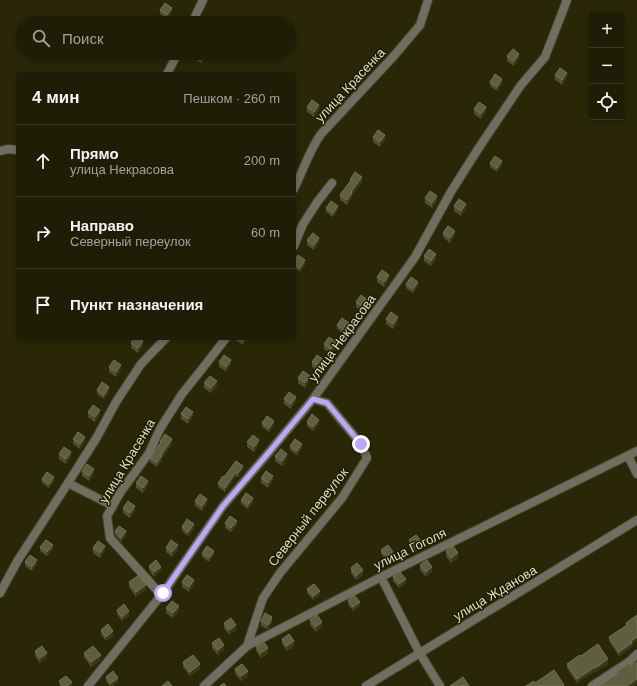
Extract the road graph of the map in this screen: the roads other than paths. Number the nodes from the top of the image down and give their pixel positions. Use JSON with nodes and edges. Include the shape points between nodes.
{"nodes":[{"id":1,"x":203,"y":0,"type":"edge"},
{"id":2,"x":428,"y":0,"type":"edge"},
{"id":3,"x":567,"y":0,"type":"edge"},
{"id":4,"x":195,"y":16,"type":"edge"},
{"id":5,"x":174,"y":60,"type":"edge"},
{"id":6,"x":168,"y":72,"type":"edge"},
{"id":7,"x":16,"y":150,"type":"edge"},
{"id":8,"x":0,"y":151,"type":"edge"},
{"id":9,"x":332,"y":183,"type":"dead end"},
{"id":10,"x":296,"y":185,"type":"edge"},
{"id":11,"x":296,"y":241,"type":"edge"},
{"id":12,"x":164,"y":340,"type":"edge"},
{"id":13,"x":224,"y":340,"type":"edge"},
{"id":14,"x":313,"y":399,"type":"junction"},
{"id":15,"x":637,"y":450,"type":"edge"},
{"id":16,"x":628,"y":456,"type":"junction"},
{"id":17,"x":637,"y":474,"type":"edge"},
{"id":18,"x":68,"y":483,"type":"junction"},
{"id":19,"x":113,"y":506,"type":"junction"},
{"id":20,"x":637,"y":520,"type":"edge"},
{"id":21,"x":381,"y":577,"type":"junction"},
{"id":22,"x":0,"y":593,"type":"edge"},
{"id":23,"x":161,"y":595,"type":"junction"},
{"id":24,"x":247,"y":646,"type":"junction"},
{"id":25,"x":419,"y":652,"type":"junction"},
{"id":26,"x":637,"y":654,"type":"edge"},
{"id":27,"x":88,"y":686,"type":"edge"},
{"id":28,"x":204,"y":686,"type":"edge"},
{"id":29,"x":366,"y":686,"type":"edge"},
{"id":30,"x":440,"y":686,"type":"edge"},
{"id":31,"x":592,"y":686,"type":"edge"}],
"edges":[{"from":1,"to":4,"type":"street"},
{"from":2,"to":10,"type":"street","name":"улица Красенка","via":[[420,25],[320,134]]},
{"from":3,"to":14,"type":"street","name":"улица Некрасова","via":[[545,57],[521,85],[480,146],[415,257]]},
{"from":5,"to":6,"type":"street"},
{"from":7,"to":8,"type":"street"},
{"from":9,"to":11,"type":"street","via":[[303,224]]},
{"from":12,"to":18,"type":"street","via":[[141,364]]},
{"from":13,"to":19,"type":"street","name":"улица Красенка","via":[[182,394],[160,429],[149,453]]},
{"from":14,"to":23,"type":"street","name":"улица Некрасова","via":[[223,506]]},
{"from":14,"to":24,"type":"street","name":"Северный переулок","via":[[327,403],[361,444],[367,458],[342,498],[280,573],[263,598]]},
{"from":15,"to":16,"type":"street","name":"улица Гоголя"},
{"from":16,"to":17,"type":"street"},
{"from":16,"to":21,"type":"street","name":"улица Гоголя"},
{"from":18,"to":19,"type":"street"},
{"from":18,"to":22,"type":"street","via":[[18,560]]},
{"from":19,"to":23,"type":"street","name":"улица Красенка","via":[[107,516],[110,538]]},
{"from":20,"to":25,"type":"street","name":"улица Жданова"},
{"from":21,"to":24,"type":"street","name":"улица Гоголя"},
{"from":21,"to":25,"type":"street"},
{"from":23,"to":27,"type":"street","name":"улица Некрасова"},
{"from":24,"to":28,"type":"street","name":"улица Гоголя"},
{"from":25,"to":29,"type":"street","name":"улица Жданова"},
{"from":25,"to":30,"type":"street"},
{"from":26,"to":31,"type":"street"}]}
